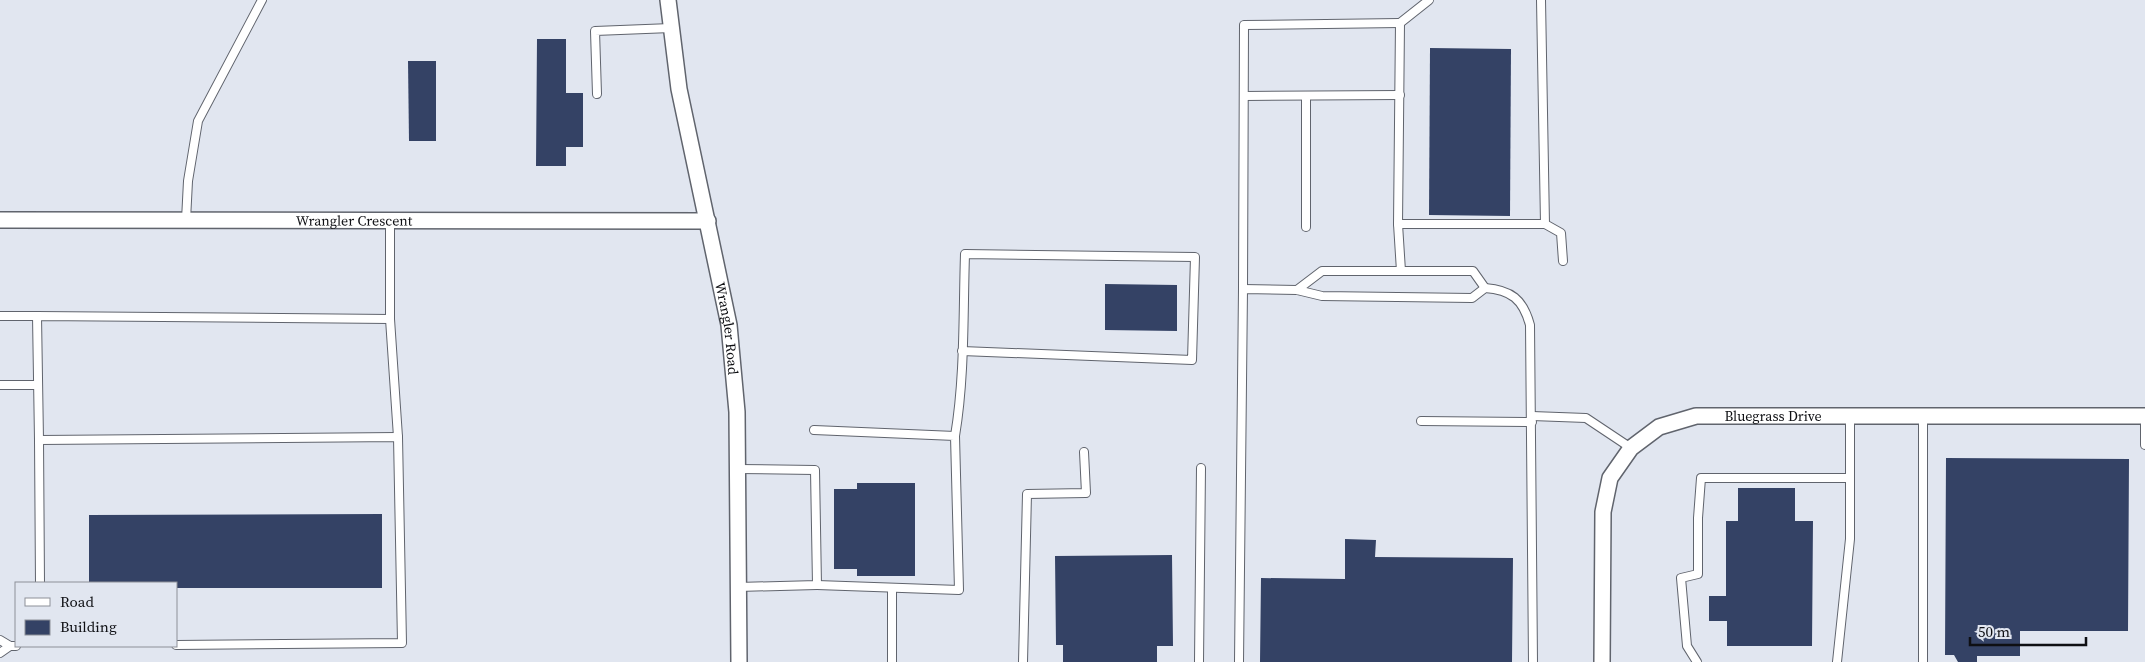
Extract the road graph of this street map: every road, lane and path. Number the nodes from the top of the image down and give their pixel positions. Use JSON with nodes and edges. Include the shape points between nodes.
{"nodes":[{"id":1,"x":262,"y":0,"type":"edge"},
{"id":2,"x":668,"y":0,"type":"edge"},
{"id":3,"x":1429,"y":0,"type":"edge"},
{"id":4,"x":1541,"y":0,"type":"edge"},
{"id":5,"x":1400,"y":23,"type":"junction"},
{"id":6,"x":671,"y":28,"type":"junction"},
{"id":7,"x":597,"y":94,"type":"dead end"},
{"id":8,"x":1244,"y":96,"type":"junction"},
{"id":9,"x":1400,"y":96,"type":"junction"},
{"id":10,"x":1306,"y":97,"type":"junction"},
{"id":11,"x":0,"y":220,"type":"edge"},
{"id":12,"x":186,"y":220,"type":"junction"},
{"id":13,"x":390,"y":220,"type":"junction"},
{"id":14,"x":708,"y":221,"type":"junction"},
{"id":15,"x":1398,"y":224,"type":"junction"},
{"id":16,"x":1544,"y":224,"type":"junction"},
{"id":17,"x":1306,"y":227,"type":"dead end"},
{"id":18,"x":1563,"y":261,"type":"dead end"},
{"id":19,"x":1401,"y":272,"type":"junction"},
{"id":20,"x":1485,"y":288,"type":"junction"},
{"id":21,"x":1243,"y":289,"type":"junction"},
{"id":22,"x":1297,"y":290,"type":"junction"},
{"id":23,"x":0,"y":316,"type":"edge"},
{"id":24,"x":37,"y":316,"type":"junction"},
{"id":25,"x":390,"y":319,"type":"junction"},
{"id":26,"x":962,"y":351,"type":"junction"},
{"id":27,"x":0,"y":385,"type":"edge"},
{"id":28,"x":38,"y":385,"type":"junction"},
{"id":29,"x":1850,"y":416,"type":"junction"},
{"id":30,"x":1922,"y":416,"type":"junction"},
{"id":31,"x":2145,"y":416,"type":"edge"},
{"id":32,"x":1532,"y":419,"type":"junction"},
{"id":33,"x":1421,"y":421,"type":"dead end"},
{"id":34,"x":814,"y":430,"type":"dead end"},
{"id":35,"x":398,"y":436,"type":"junction"},
{"id":36,"x":955,"y":436,"type":"junction"},
{"id":37,"x":39,"y":440,"type":"junction"},
{"id":38,"x":2145,"y":445,"type":"edge"},
{"id":39,"x":1631,"y":448,"type":"junction"},
{"id":40,"x":1084,"y":452,"type":"dead end"},
{"id":41,"x":1200,"y":468,"type":"dead end"},
{"id":42,"x":737,"y":469,"type":"junction"},
{"id":43,"x":1850,"y":478,"type":"junction"},
{"id":44,"x":40,"y":582,"type":"edge"},
{"id":45,"x":817,"y":585,"type":"junction"},
{"id":46,"x":738,"y":587,"type":"junction"},
{"id":47,"x":892,"y":588,"type":"junction"},
{"id":48,"x":0,"y":640,"type":"edge"},
{"id":49,"x":178,"y":644,"type":"edge"},
{"id":50,"x":13,"y":646,"type":"edge"},
{"id":51,"x":0,"y":653,"type":"edge"},
{"id":52,"x":739,"y":662,"type":"edge"},
{"id":53,"x":892,"y":662,"type":"edge"},
{"id":54,"x":1024,"y":662,"type":"edge"},
{"id":55,"x":1199,"y":662,"type":"edge"},
{"id":56,"x":1239,"y":662,"type":"edge"},
{"id":57,"x":1532,"y":662,"type":"edge"},
{"id":58,"x":1602,"y":662,"type":"edge"},
{"id":59,"x":1697,"y":662,"type":"edge"},
{"id":60,"x":1837,"y":662,"type":"edge"},
{"id":61,"x":1923,"y":662,"type":"edge"}],
"edges":[{"from":1,"to":12,"type":"lane","via":[[198,122],[188,181]]},
{"from":2,"to":6,"type":"street","name":"Wrangler Road"},
{"from":3,"to":5,"type":"lane"},
{"from":4,"to":16,"type":"lane"},
{"from":5,"to":8,"type":"lane","via":[[1244,25]]},
{"from":5,"to":9,"type":"lane"},
{"from":6,"to":7,"type":"lane","via":[[595,31]]},
{"from":6,"to":14,"type":"street","name":"Wrangler Road","via":[[679,89]]},
{"from":8,"to":10,"type":"lane"},
{"from":8,"to":21,"type":"lane"},
{"from":9,"to":10,"type":"lane"},
{"from":9,"to":15,"type":"lane"},
{"from":10,"to":17,"type":"lane"},
{"from":11,"to":12,"type":"street","name":"Wrangler Crescent"},
{"from":12,"to":13,"type":"street","name":"Wrangler Crescent"},
{"from":13,"to":14,"type":"street","name":"Wrangler Crescent"},
{"from":13,"to":25,"type":"lane"},
{"from":14,"to":42,"type":"street","name":"Wrangler Road","via":[[730,325]]},
{"from":15,"to":16,"type":"lane"},
{"from":15,"to":19,"type":"lane"},
{"from":16,"to":18,"type":"lane","via":[[1561,234]]},
{"from":19,"to":20,"type":"lane","via":[[1473,271]]},
{"from":19,"to":22,"type":"lane","via":[[1322,271]]},
{"from":20,"to":22,"type":"lane","via":[[1472,298],[1322,296]]},
{"from":20,"to":32,"type":"lane","via":[[1509,293],[1522,304],[1528,317]]},
{"from":21,"to":22,"type":"lane"},
{"from":21,"to":56,"type":"lane"},
{"from":23,"to":24,"type":"lane"},
{"from":24,"to":25,"type":"lane"},
{"from":24,"to":28,"type":"lane"},
{"from":25,"to":35,"type":"lane"},
{"from":26,"to":26,"type":"lane","via":[[1192,360],[1195,257],[965,254]]},
{"from":26,"to":36,"type":"lane","via":[[962,396]]},
{"from":27,"to":28,"type":"lane"},
{"from":28,"to":37,"type":"lane"},
{"from":29,"to":30,"type":"street","name":"Bluegrass Drive"},
{"from":29,"to":39,"type":"street","name":"Bluegrass Drive","via":[[1696,416],[1659,427]]},
{"from":29,"to":43,"type":"lane"},
{"from":30,"to":31,"type":"street","name":"Bluegrass Drive"},
{"from":30,"to":61,"type":"lane"},
{"from":31,"to":38,"type":"lane"},
{"from":32,"to":33,"type":"lane"},
{"from":32,"to":39,"type":"lane","via":[[1586,418]]},
{"from":32,"to":57,"type":"lane"},
{"from":34,"to":36,"type":"lane"},
{"from":35,"to":37,"type":"lane"},
{"from":35,"to":49,"type":"lane","via":[[402,643]]},
{"from":36,"to":47,"type":"lane","via":[[959,590]]},
{"from":37,"to":44,"type":"lane"},
{"from":39,"to":58,"type":"street","name":"Bluegrass Drive","via":[[1610,478],[1603,512]]},
{"from":40,"to":54,"type":"lane","via":[[1086,493],[1027,494]]},
{"from":41,"to":55,"type":"lane"},
{"from":42,"to":45,"type":"lane","via":[[815,470]]},
{"from":42,"to":46,"type":"street","name":"Wrangler Road"},
{"from":43,"to":59,"type":"lane","via":[[1701,478],[1698,574],[1681,578],[1687,646]]},
{"from":43,"to":60,"type":"lane","via":[[1850,540]]},
{"from":45,"to":46,"type":"lane"},
{"from":45,"to":47,"type":"lane"},
{"from":46,"to":52,"type":"street","name":"Wrangler Road"},
{"from":47,"to":53,"type":"lane"},
{"from":48,"to":50,"type":"lane"},
{"from":50,"to":51,"type":"lane"}]}
